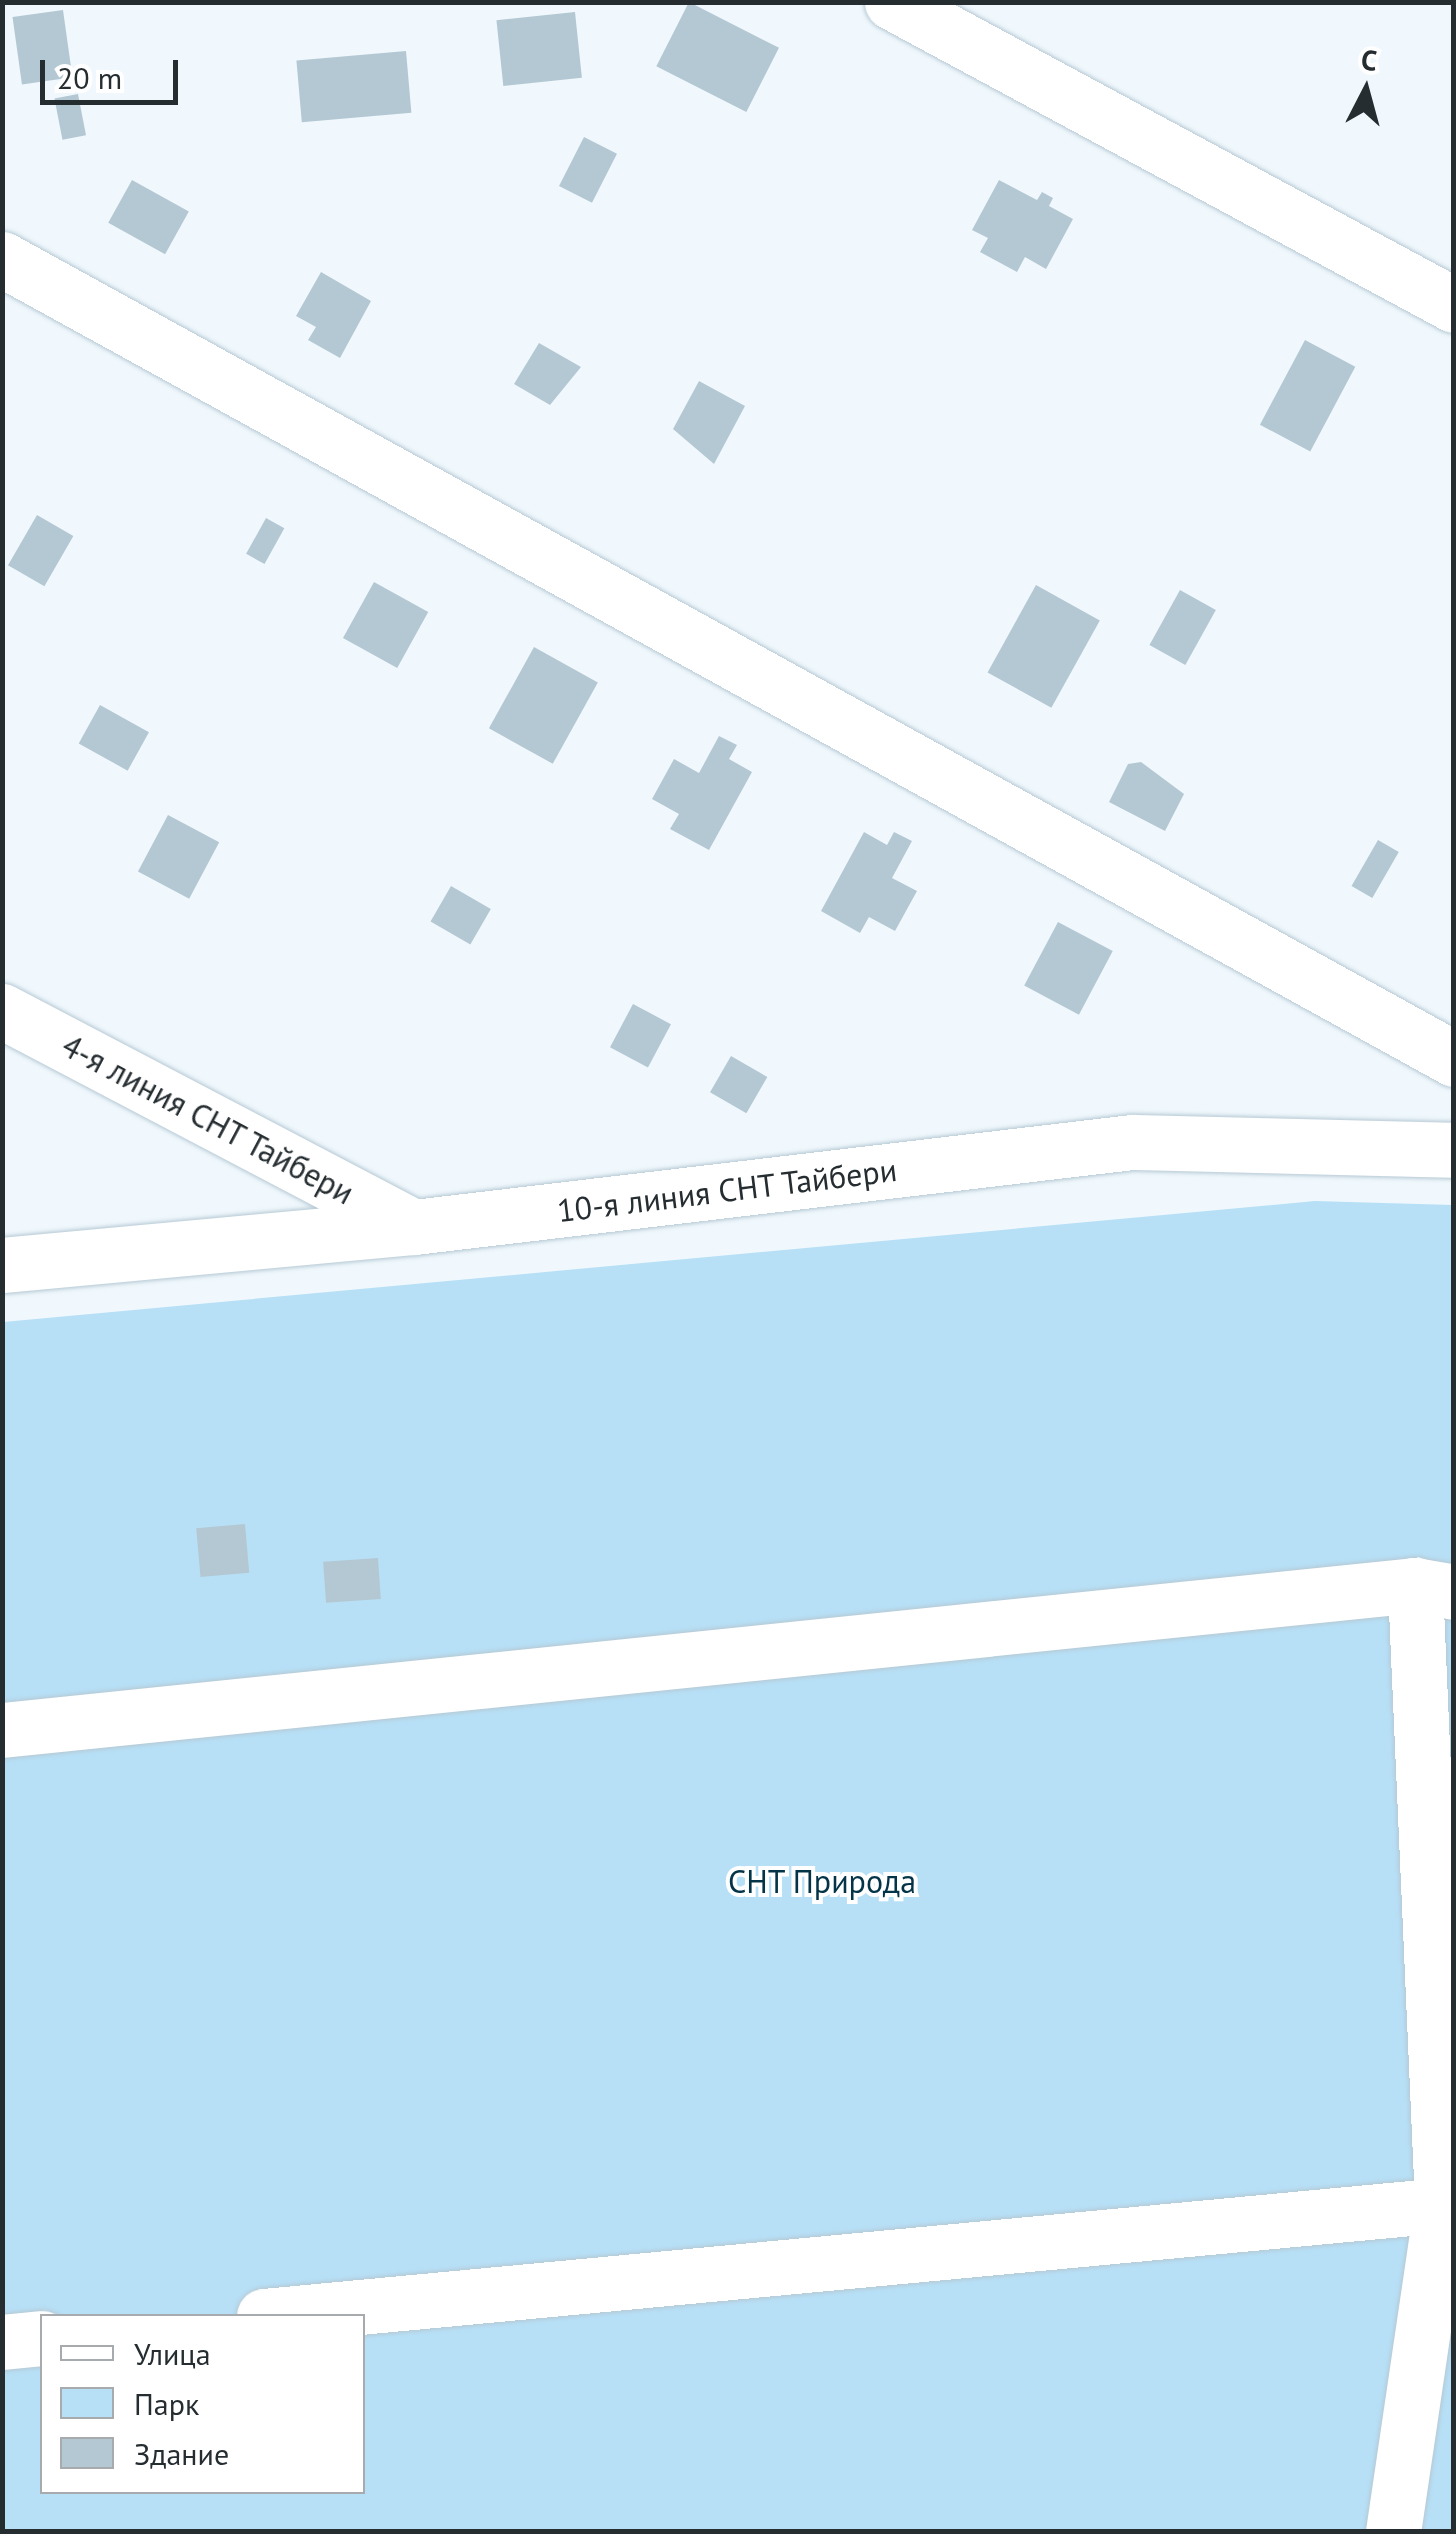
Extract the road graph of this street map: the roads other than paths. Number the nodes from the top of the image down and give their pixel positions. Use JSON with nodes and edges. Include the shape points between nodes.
{"nodes":[{"id":1,"x":892,"y":2,"type":"edge"},
{"id":2,"x":2,"y":259,"type":"edge"},
{"id":3,"x":1454,"y":305,"type":"edge"},
{"id":4,"x":2,"y":1010,"type":"edge"},
{"id":5,"x":1454,"y":1059,"type":"edge"},
{"id":6,"x":1454,"y":1150,"type":"edge"},
{"id":7,"x":414,"y":1228,"type":"junction"},
{"id":8,"x":2,"y":1265,"type":"edge"},
{"id":9,"x":1434,"y":1589,"type":"edge"},
{"id":10,"x":2,"y":1730,"type":"edge"},
{"id":11,"x":1448,"y":2203,"type":"edge"},
{"id":12,"x":285,"y":2314,"type":"edge"},
{"id":13,"x":40,"y":2338,"type":"edge"},
{"id":14,"x":2,"y":2342,"type":"edge"},
{"id":15,"x":1393,"y":2532,"type":"edge"}],
"edges":[{"from":1,"to":3,"type":"street"},
{"from":2,"to":5,"type":"street"},
{"from":4,"to":7,"type":"street","name":"4-я линия СНТ Тайбери"},
{"from":6,"to":7,"type":"street","name":"10-я линия СНТ Тайбери","via":[[1132,1142]]},
{"from":7,"to":8,"type":"street","name":"10-я линия СНТ Тайбери"},
{"from":9,"to":10,"type":"street"},
{"from":9,"to":11,"type":"street"},
{"from":11,"to":12,"type":"street"},
{"from":11,"to":15,"type":"street"},
{"from":13,"to":14,"type":"street"}]}
